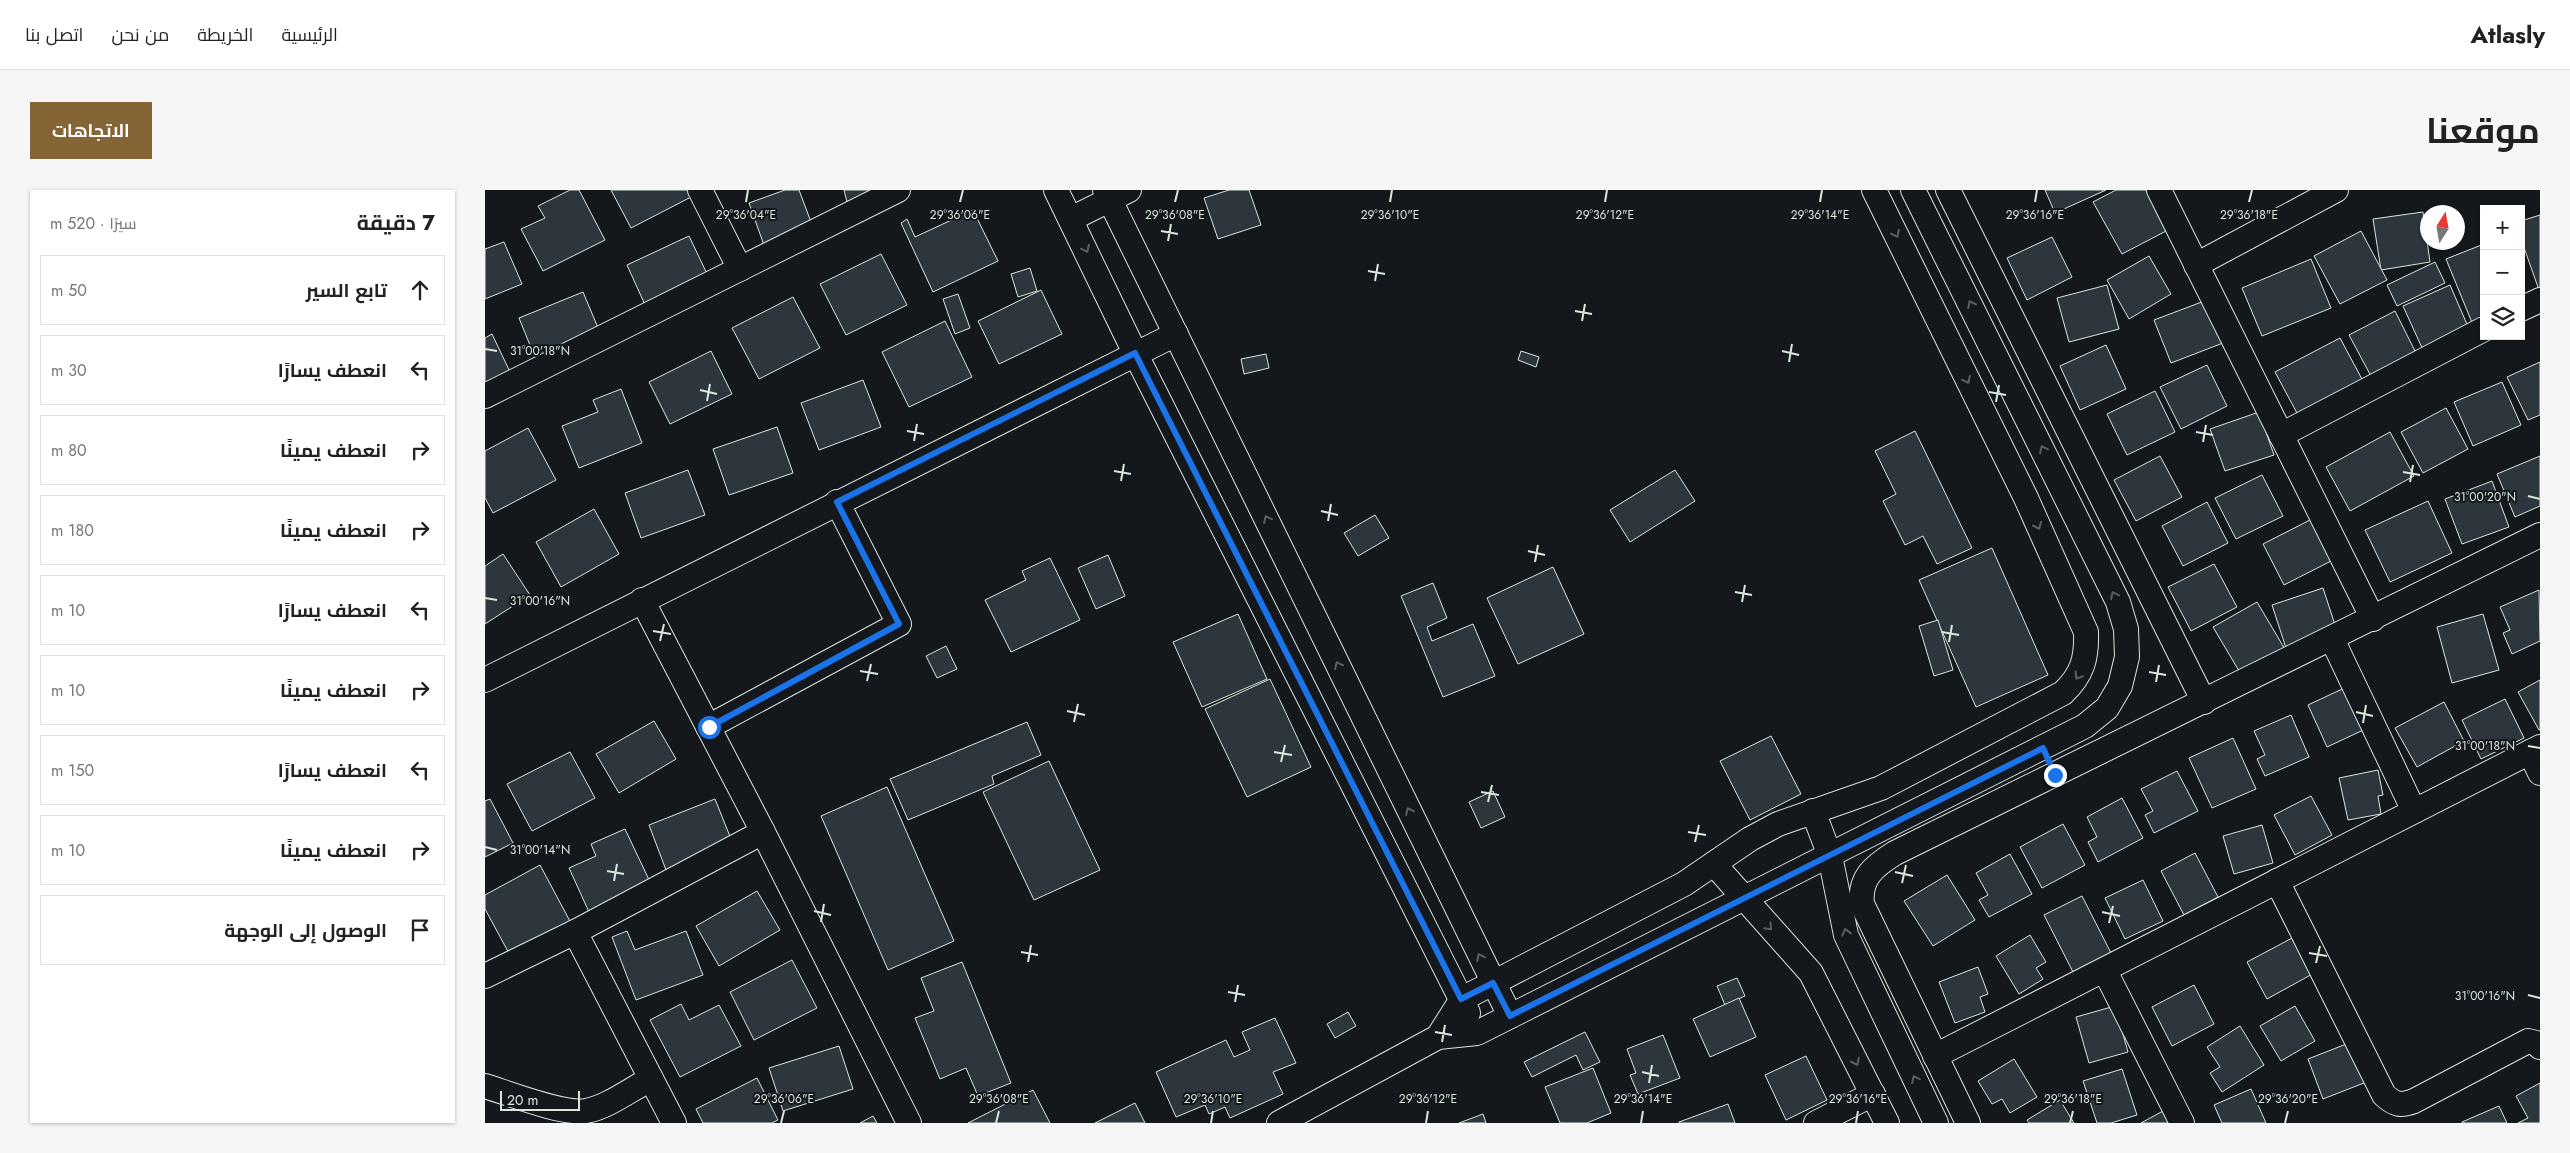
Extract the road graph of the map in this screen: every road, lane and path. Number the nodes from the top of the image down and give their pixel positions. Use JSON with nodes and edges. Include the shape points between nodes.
{"nodes":[{"id":1,"x":700,"y":190,"type":"edge"},
{"id":2,"x":899,"y":190,"type":"edge"},
{"id":3,"x":1056,"y":190,"type":"edge"},
{"id":4,"x":1874,"y":190,"type":"edge"},
{"id":5,"x":1913,"y":190,"type":"edge"},
{"id":6,"x":1948,"y":190,"type":"edge"},
{"id":7,"x":2159,"y":190,"type":"edge"},
{"id":8,"x":2336,"y":190,"type":"edge"},
{"id":9,"x":1114,"y":193,"type":"edge"},
{"id":10,"x":1071,"y":219,"type":"junction"},
{"id":11,"x":2196,"y":265,"type":"junction"},
{"id":12,"x":740,"y":269,"type":"junction"},
{"id":13,"x":2540,"y":300,"type":"edge"},
{"id":14,"x":2525,"y":307,"type":"edge"},
{"id":15,"x":2480,"y":331,"type":"edge"},
{"id":16,"x":1176,"y":334,"type":"junction"},
{"id":17,"x":1135,"y":353,"type":"junction"},
{"id":18,"x":485,"y":396,"type":"edge"},
{"id":19,"x":2281,"y":435,"type":"junction"},
{"id":20,"x":2059,"y":482,"type":"junction"},
{"id":21,"x":2026,"y":498,"type":"junction"},
{"id":22,"x":837,"y":502,"type":"junction"},
{"id":23,"x":2540,"y":535,"type":"edge"},
{"id":24,"x":642,"y":600,"type":"junction"},
{"id":25,"x":2160,"y":614,"type":"junction"},
{"id":26,"x":2373,"y":619,"type":"junction"},
{"id":27,"x":2126,"y":629,"type":"junction"},
{"id":28,"x":2332,"y":639,"type":"junction"},
{"id":29,"x":485,"y":680,"type":"edge"},
{"id":30,"x":2204,"y":702,"type":"junction"},
{"id":31,"x":709,"y":727,"type":"junction"},
{"id":32,"x":2043,"y":748,"type":"junction"},
{"id":33,"x":2537,"y":757,"type":"edge"},
{"id":34,"x":2055,"y":775,"type":"junction"},
{"id":35,"x":1813,"y":811,"type":"junction"},
{"id":36,"x":2414,"y":811,"type":"junction"},
{"id":37,"x":763,"y":832,"type":"junction"},
{"id":38,"x":1830,"y":856,"type":"junction"},
{"id":39,"x":1714,"y":864,"type":"junction"},
{"id":40,"x":2277,"y":881,"type":"junction"},
{"id":41,"x":1744,"y":900,"type":"junction"},
{"id":42,"x":575,"y":932,"type":"junction"},
{"id":43,"x":2105,"y":971,"type":"junction"},
{"id":44,"x":485,"y":976,"type":"edge"},
{"id":45,"x":1493,"y":983,"type":"junction"},
{"id":46,"x":1461,"y":999,"type":"junction"},
{"id":47,"x":1510,"y":1016,"type":"junction"},
{"id":48,"x":1477,"y":1032,"type":"junction"},
{"id":49,"x":1438,"y":1037,"type":"junction"},
{"id":50,"x":2540,"y":1047,"type":"edge"},
{"id":51,"x":1935,"y":1056,"type":"junction"},
{"id":52,"x":651,"y":1079,"type":"junction"},
{"id":53,"x":485,"y":1086,"type":"edge"},
{"id":54,"x":1873,"y":1094,"type":"junction"},
{"id":55,"x":674,"y":1123,"type":"edge"},
{"id":56,"x":909,"y":1123,"type":"edge"},
{"id":57,"x":1279,"y":1123,"type":"edge"},
{"id":58,"x":1816,"y":1123,"type":"edge"},
{"id":59,"x":1887,"y":1123,"type":"edge"},
{"id":60,"x":1936,"y":1123,"type":"edge"},
{"id":61,"x":1968,"y":1123,"type":"edge"},
{"id":62,"x":2182,"y":1123,"type":"edge"}],
"edges":[{"from":1,"to":12,"type":"street"},
{"from":2,"to":12,"type":"street"},
{"from":3,"to":10,"type":"street"},
{"from":4,"to":21,"type":"street","one_way":true},
{"from":20,"to":5,"type":"street","one_way":true},
{"from":6,"to":25,"type":"street"},
{"from":7,"to":11,"type":"street"},
{"from":8,"to":11,"type":"street"},
{"from":9,"to":10,"type":"street"},
{"from":9,"to":16,"type":"street"},
{"from":10,"to":17,"type":"street","one_way":true},
{"from":11,"to":19,"type":"street"},
{"from":12,"to":18,"type":"street"},
{"from":13,"to":14,"type":"street"},
{"from":15,"to":19,"type":"street"},
{"from":16,"to":17,"type":"street"},
{"from":45,"to":16,"type":"street","one_way":true},
{"from":17,"to":22,"type":"street"},
{"from":17,"to":46,"type":"street"},
{"from":19,"to":26,"type":"street"},
{"from":20,"to":21,"type":"street"},
{"from":27,"to":20,"type":"street","one_way":true,"via":[[2118,602]]},
{"from":21,"to":35,"type":"street","one_way":true,"via":[[2086,632],[2087,651],[2075,682],[2063,693],[1881,788],[1848,802]]},
{"from":22,"to":24,"type":"street"},
{"from":22,"to":31,"type":"street","via":[[899,624]]},
{"from":23,"to":26,"type":"street"},
{"from":24,"to":29,"type":"street"},
{"from":24,"to":31,"type":"street"},
{"from":25,"to":27,"type":"street"},
{"from":25,"to":30,"type":"street"},
{"from":26,"to":28,"type":"street"},
{"from":27,"to":32,"type":"street","via":[[2127,657],[2121,686],[2107,708],[2085,726]]},
{"from":28,"to":30,"type":"street"},
{"from":28,"to":36,"type":"street"},
{"from":30,"to":34,"type":"street"},
{"from":31,"to":37,"type":"street"},
{"from":32,"to":34,"type":"street"},
{"from":32,"to":38,"type":"street"},
{"from":33,"to":36,"type":"street"},
{"from":34,"to":51,"type":"street","via":[[1895,854],[1874,867],[1863,882],[1862,904]]},
{"from":35,"to":38,"type":"street"},
{"from":35,"to":39,"type":"street","via":[[1778,824]]},
{"from":36,"to":40,"type":"street"},
{"from":37,"to":42,"type":"street"},
{"from":37,"to":56,"type":"street"},
{"from":38,"to":41,"type":"street"},
{"from":60,"to":38,"type":"street","one_way":true,"via":[[1846,935]]},
{"from":39,"to":41,"type":"street"},
{"from":39,"to":45,"type":"street","via":[[1684,884]]},
{"from":40,"to":43,"type":"street"},
{"from":40,"to":50,"type":"street","via":[[2384,1095],[2392,1102],[2403,1106],[2528,1041]]},
{"from":41,"to":47,"type":"street"},
{"from":41,"to":54,"type":"street","one_way":true,"via":[[1811,973]]},
{"from":42,"to":44,"type":"street"},
{"from":42,"to":52,"type":"street"},
{"from":43,"to":51,"type":"street"},
{"from":43,"to":62,"type":"street"},
{"from":45,"to":46,"type":"street"},
{"from":45,"to":47,"type":"street"},
{"from":46,"to":48,"type":"street"},
{"from":46,"to":49,"type":"street"},
{"from":47,"to":48,"type":"street"},
{"from":48,"to":49,"type":"street"},
{"from":49,"to":57,"type":"street"},
{"from":51,"to":61,"type":"street"},
{"from":52,"to":53,"type":"street","via":[[585,1112],[565,1110]]},
{"from":52,"to":55,"type":"street"},
{"from":54,"to":58,"type":"street"},
{"from":54,"to":59,"type":"street"}]}
